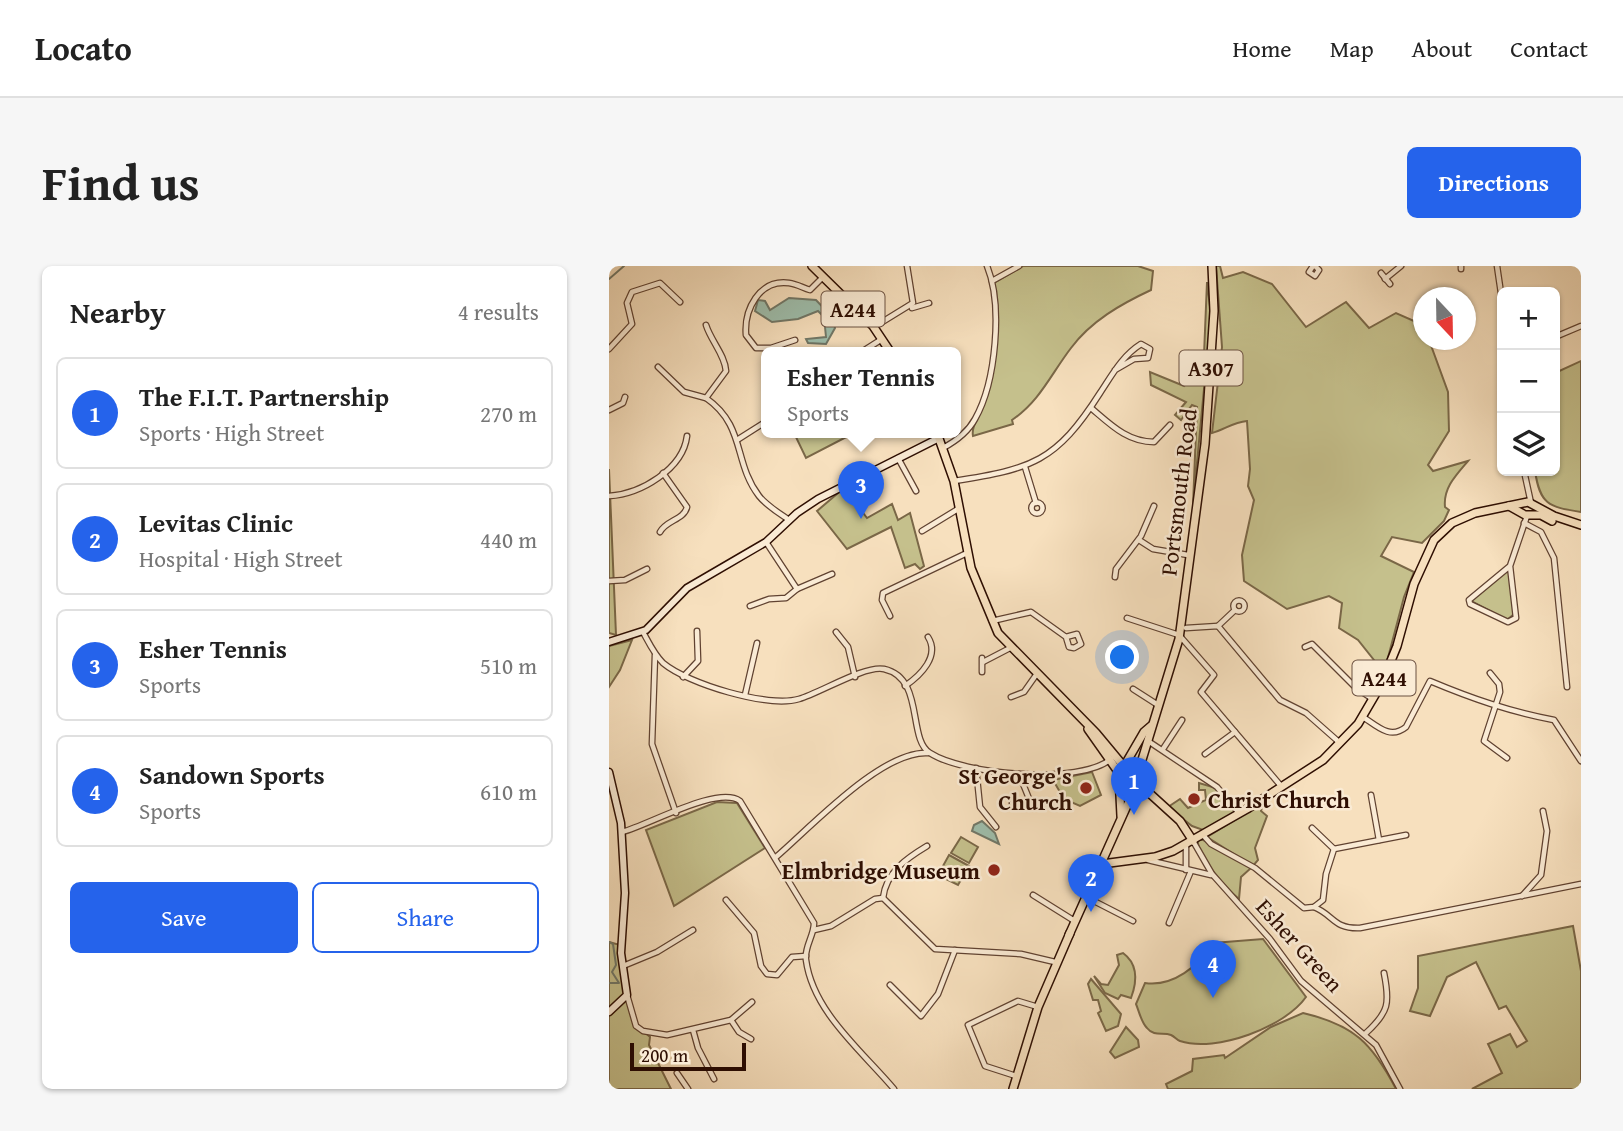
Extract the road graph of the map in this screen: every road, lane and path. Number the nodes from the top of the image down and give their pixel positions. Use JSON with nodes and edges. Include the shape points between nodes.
{"nodes":[{"id":1,"x":812,"y":266,"type":"edge"},
{"id":2,"x":907,"y":266,"type":"edge"},
{"id":3,"x":987,"y":266,"type":"edge"},
{"id":4,"x":1019,"y":266,"type":"edge"},
{"id":5,"x":1212,"y":266,"type":"edge"},
{"id":6,"x":1401,"y":266,"type":"edge"},
{"id":7,"x":1497,"y":266,"type":"edge"},
{"id":8,"x":821,"y":273,"type":"junction"},
{"id":9,"x":1381,"y":273,"type":"dead end"},
{"id":10,"x":1385,"y":279,"type":"junction"},
{"id":11,"x":992,"y":281,"type":"junction"},
{"id":12,"x":1390,"y":284,"type":"dead end"},
{"id":13,"x":1500,"y":287,"type":"edge"},
{"id":14,"x":670,"y":302,"type":"dead end"},
{"id":15,"x":929,"y":303,"type":"dead end"},
{"id":16,"x":907,"y":309,"type":"junction"},
{"id":17,"x":706,"y":326,"type":"dead end"},
{"id":18,"x":1581,"y":326,"type":"edge"},
{"id":19,"x":874,"y":327,"type":"junction"},
{"id":20,"x":1560,"y":335,"type":"edge"},
{"id":21,"x":883,"y":339,"type":"junction"},
{"id":22,"x":795,"y":340,"type":"dead end"},
{"id":23,"x":774,"y":347,"type":"edge"},
{"id":24,"x":870,"y":347,"type":"edge"},
{"id":25,"x":888,"y":347,"type":"edge"},
{"id":26,"x":761,"y":348,"type":"edge"},
{"id":27,"x":609,"y":349,"type":"edge"},
{"id":28,"x":659,"y":367,"type":"dead end"},
{"id":29,"x":1115,"y":370,"type":"junction"},
{"id":30,"x":706,"y":398,"type":"junction"},
{"id":31,"x":625,"y":401,"type":"dead end"},
{"id":32,"x":1091,"y":408,"type":"junction"},
{"id":33,"x":609,"y":410,"type":"edge"},
{"id":34,"x":761,"y":425,"type":"edge"},
{"id":35,"x":1170,"y":425,"type":"dead end"},
{"id":36,"x":961,"y":435,"type":"edge"},
{"id":37,"x":687,"y":436,"type":"dead end"},
{"id":38,"x":933,"y":438,"type":"edge"},
{"id":39,"x":939,"y":438,"type":"edge"},
{"id":40,"x":957,"y":438,"type":"edge"},
{"id":41,"x":737,"y":440,"type":"junction"},
{"id":42,"x":943,"y":448,"type":"junction"},
{"id":43,"x":898,"y":457,"type":"junction"},
{"id":44,"x":1025,"y":467,"type":"junction"},
{"id":45,"x":663,"y":473,"type":"junction"},
{"id":46,"x":1525,"y":476,"type":"edge"},
{"id":47,"x":954,"y":481,"type":"junction"},
{"id":48,"x":916,"y":491,"type":"dead end"},
{"id":49,"x":609,"y":496,"type":"edge"},
{"id":50,"x":1036,"y":503,"type":"dead end"},
{"id":51,"x":1528,"y":503,"type":"junction"},
{"id":52,"x":1154,"y":506,"type":"dead end"},
{"id":53,"x":1509,"y":506,"type":"junction"},
{"id":54,"x":958,"y":509,"type":"junction"},
{"id":55,"x":1526,"y":516,"type":"junction"},
{"id":56,"x":790,"y":521,"type":"junction"},
{"id":57,"x":1581,"y":527,"type":"edge"},
{"id":58,"x":922,"y":531,"type":"dead end"},
{"id":59,"x":660,"y":532,"type":"dead end"},
{"id":60,"x":1139,"y":540,"type":"junction"},
{"id":61,"x":766,"y":542,"type":"junction"},
{"id":62,"x":967,"y":553,"type":"junction"},
{"id":63,"x":1188,"y":555,"type":"junction"},
{"id":64,"x":1510,"y":566,"type":"junction"},
{"id":65,"x":647,"y":569,"type":"dead end"},
{"id":66,"x":832,"y":574,"type":"dead end"},
{"id":67,"x":1115,"y":577,"type":"dead end"},
{"id":68,"x":609,"y":581,"type":"edge"},
{"id":69,"x":797,"y":589,"type":"junction"},
{"id":70,"x":750,"y":606,"type":"dead end"},
{"id":71,"x":1235,"y":610,"type":"dead end"},
{"id":72,"x":890,"y":616,"type":"dead end"},
{"id":73,"x":1127,"y":618,"type":"dead end"},
{"id":74,"x":991,"y":621,"type":"junction"},
{"id":75,"x":1218,"y":626,"type":"junction"},
{"id":76,"x":1186,"y":628,"type":"dead end"},
{"id":77,"x":697,"y":631,"type":"dead end"},
{"id":78,"x":643,"y":632,"type":"junction"},
{"id":79,"x":609,"y":634,"type":"edge"},
{"id":80,"x":836,"y":637,"type":"dead end"},
{"id":81,"x":928,"y":637,"type":"dead end"},
{"id":82,"x":1066,"y":637,"type":"dead end"},
{"id":83,"x":1179,"y":637,"type":"junction"},
{"id":84,"x":612,"y":641,"type":"edge"},
{"id":85,"x":757,"y":643,"type":"dead end"},
{"id":86,"x":1305,"y":647,"type":"dead end"},
{"id":87,"x":1010,"y":648,"type":"junction"},
{"id":88,"x":655,"y":655,"type":"junction"},
{"id":89,"x":982,"y":672,"type":"dead end"},
{"id":90,"x":1490,"y":673,"type":"dead end"},
{"id":91,"x":1036,"y":675,"type":"junction"},
{"id":92,"x":683,"y":677,"type":"junction"},
{"id":93,"x":855,"y":677,"type":"junction"},
{"id":94,"x":905,"y":686,"type":"junction"},
{"id":95,"x":1566,"y":687,"type":"dead end"},
{"id":96,"x":1133,"y":689,"type":"dead end"},
{"id":97,"x":745,"y":695,"type":"junction"},
{"id":98,"x":1011,"y":697,"type":"dead end"},
{"id":99,"x":1373,"y":699,"type":"junction"},
{"id":100,"x":1159,"y":706,"type":"junction"},
{"id":101,"x":1494,"y":706,"type":"junction"},
{"id":102,"x":1363,"y":717,"type":"junction"},
{"id":103,"x":1182,"y":720,"type":"dead end"},
{"id":104,"x":1151,"y":726,"type":"junction"},
{"id":105,"x":1235,"y":732,"type":"junction"},
{"id":106,"x":1147,"y":740,"type":"junction"},
{"id":107,"x":1340,"y":743,"type":"junction"},
{"id":108,"x":923,"y":744,"type":"junction"},
{"id":109,"x":1163,"y":749,"type":"junction"},
{"id":110,"x":917,"y":752,"type":"junction"},
{"id":111,"x":929,"y":753,"type":"junction"},
{"id":112,"x":1205,"y":754,"type":"dead end"},
{"id":113,"x":1112,"y":758,"type":"junction"},
{"id":114,"x":1507,"y":758,"type":"dead end"},
{"id":115,"x":1581,"y":761,"type":"edge"},
{"id":116,"x":976,"y":768,"type":"junction"},
{"id":117,"x":1123,"y":768,"type":"junction"},
{"id":118,"x":609,"y":772,"type":"edge"},
{"id":119,"x":1019,"y":774,"type":"junction"},
{"id":120,"x":1119,"y":775,"type":"junction"},
{"id":121,"x":1136,"y":781,"type":"junction"},
{"id":122,"x":1282,"y":788,"type":"junction"},
{"id":123,"x":1371,"y":795,"type":"dead end"},
{"id":124,"x":1012,"y":803,"type":"dead end"},
{"id":125,"x":1543,"y":811,"type":"dead end"},
{"id":126,"x":676,"y":813,"type":"junction"},
{"id":127,"x":1240,"y":814,"type":"junction"},
{"id":128,"x":1121,"y":821,"type":"junction"},
{"id":129,"x":996,"y":827,"type":"dead end"},
{"id":130,"x":1312,"y":828,"type":"dead end"},
{"id":131,"x":1187,"y":831,"type":"junction"},
{"id":132,"x":622,"y":832,"type":"junction"},
{"id":133,"x":1203,"y":835,"type":"junction"},
{"id":134,"x":1406,"y":835,"type":"dead end"},
{"id":135,"x":1379,"y":840,"type":"junction"},
{"id":136,"x":1190,"y":843,"type":"junction"},
{"id":137,"x":924,"y":849,"type":"dead end"},
{"id":138,"x":1334,"y":849,"type":"junction"},
{"id":139,"x":1106,"y":854,"type":"junction"},
{"id":140,"x":776,"y":857,"type":"junction"},
{"id":141,"x":1144,"y":858,"type":"junction"},
{"id":142,"x":1118,"y":860,"type":"junction"},
{"id":143,"x":1102,"y":864,"type":"junction"},
{"id":144,"x":1189,"y":870,"type":"junction"},
{"id":145,"x":1212,"y":874,"type":"junction"},
{"id":146,"x":1581,"y":884,"type":"edge"},
{"id":147,"x":1090,"y":888,"type":"junction"},
{"id":148,"x":1033,"y":895,"type":"dead end"},
{"id":149,"x":1522,"y":896,"type":"junction"},
{"id":150,"x":883,"y":898,"type":"junction"},
{"id":151,"x":1088,"y":898,"type":"junction"},
{"id":152,"x":1323,"y":900,"type":"junction"},
{"id":153,"x":730,"y":901,"type":"dead end"},
{"id":154,"x":1314,"y":907,"type":"junction"},
{"id":155,"x":1325,"y":911,"type":"junction"},
{"id":156,"x":1075,"y":920,"type":"junction"},
{"id":157,"x":1133,"y":921,"type":"dead end"},
{"id":158,"x":1169,"y":923,"type":"dead end"},
{"id":159,"x":693,"y":930,"type":"dead end"},
{"id":160,"x":814,"y":930,"type":"junction"},
{"id":161,"x":955,"y":950,"type":"junction"},
{"id":162,"x":806,"y":956,"type":"junction"},
{"id":163,"x":1055,"y":962,"type":"junction"},
{"id":164,"x":622,"y":967,"type":"junction"},
{"id":165,"x":1384,"y":973,"type":"dead end"},
{"id":166,"x":890,"y":985,"type":"dead end"},
{"id":167,"x":627,"y":995,"type":"junction"},
{"id":168,"x":752,"y":1002,"type":"dead end"},
{"id":169,"x":1038,"y":1007,"type":"junction"},
{"id":170,"x":609,"y":1012,"type":"edge"},
{"id":171,"x":731,"y":1020,"type":"junction"},
{"id":172,"x":693,"y":1030,"type":"junction"},
{"id":173,"x":1366,"y":1034,"type":"junction"},
{"id":174,"x":751,"y":1039,"type":"dead end"},
{"id":175,"x":677,"y":1073,"type":"dead end"},
{"id":176,"x":1016,"y":1076,"type":"junction"},
{"id":177,"x":714,"y":1079,"type":"dead end"},
{"id":178,"x":688,"y":1089,"type":"edge"},
{"id":179,"x":894,"y":1089,"type":"edge"},
{"id":180,"x":1013,"y":1089,"type":"edge"},
{"id":181,"x":1401,"y":1089,"type":"edge"}],
"edges":[{"from":1,"to":8,"type":"main road","number":"A244"},
{"from":2,"to":16,"type":"street","via":[[913,303]]},
{"from":3,"to":11,"type":"street"},
{"from":4,"to":11,"type":"street"},
{"from":5,"to":63,"type":"main road","name":"Portsmouth Road","number":"A307","via":[[1214,312],[1206,431]]},
{"from":6,"to":10,"type":"street"},
{"from":7,"to":13,"type":"street"},
{"from":8,"to":19,"type":"main road","number":"A244"},
{"from":8,"to":26,"type":"street","via":[[810,290],[786,282],[762,291],[748,310],[746,335]]},
{"from":9,"to":10,"type":"street"},
{"from":10,"to":12,"type":"street"},
{"from":11,"to":36,"type":"street","via":[[995,338],[981,404]]},
{"from":14,"to":27,"type":"street","via":[[678,300],[657,283],[630,294],[627,303],[632,324]]},
{"from":15,"to":16,"type":"street"},
{"from":16,"to":19,"type":"street"},
{"from":17,"to":30,"type":"street","via":[[726,371]]},
{"from":18,"to":20,"type":"street"},
{"from":19,"to":21,"type":"main road","number":"A244"},
{"from":21,"to":24,"type":"street"},
{"from":21,"to":25,"type":"main road","number":"A244"},
{"from":22,"to":23,"type":"street"},
{"from":28,"to":30,"type":"street","via":[[684,392]]},
{"from":29,"to":29,"type":"street","via":[[1141,344],[1150,349],[1148,358],[1134,359]]},
{"from":29,"to":32,"type":"street"},
{"from":30,"to":41,"type":"street","via":[[731,422]]},
{"from":31,"to":33,"type":"street"},
{"from":32,"to":35,"type":"street","via":[[1126,437],[1146,442],[1154,442]]},
{"from":32,"to":44,"type":"street","via":[[1057,449]]},
{"from":34,"to":41,"type":"street"},
{"from":37,"to":45,"type":"street","via":[[680,457]]},
{"from":38,"to":43,"type":"street"},
{"from":39,"to":42,"type":"main road"},
{"from":40,"to":42,"type":"street"},
{"from":41,"to":56,"type":"street","via":[[760,497]]},
{"from":42,"to":47,"type":"main road"},
{"from":43,"to":48,"type":"street"},
{"from":43,"to":56,"type":"street","via":[[839,486]]},
{"from":44,"to":47,"type":"street"},
{"from":44,"to":50,"type":"street"},
{"from":45,"to":49,"type":"street","via":[[633,490]]},
{"from":45,"to":59,"type":"street","via":[[687,507]]},
{"from":46,"to":51,"type":"street"},
{"from":47,"to":54,"type":"main road"},
{"from":51,"to":53,"type":"main road","number":"A244"},
{"from":51,"to":55,"type":"main road"},
{"from":51,"to":55,"type":"main road"},
{"from":51,"to":57,"type":"main road"},
{"from":52,"to":60,"type":"street"},
{"from":53,"to":55,"type":"main road"},
{"from":53,"to":99,"type":"main road","number":"A244","via":[[1484,509],[1460,519],[1434,540]]},
{"from":54,"to":58,"type":"street"},
{"from":54,"to":62,"type":"main road"},
{"from":55,"to":57,"type":"main road"},
{"from":55,"to":64,"type":"street"},
{"from":55,"to":95,"type":"street","via":[[1541,532],[1554,558]]},
{"from":56,"to":61,"type":"street"},
{"from":60,"to":63,"type":"street","via":[[1153,550]]},
{"from":60,"to":67,"type":"street","via":[[1116,569]]},
{"from":61,"to":69,"type":"street"},
{"from":61,"to":78,"type":"street","via":[[693,583]]},
{"from":62,"to":72,"type":"street","via":[[883,593]]},
{"from":62,"to":74,"type":"main road"},
{"from":63,"to":83,"type":"main road","name":"Portsmouth Road","number":"A307"},
{"from":64,"to":64,"type":"street","via":[[1469,600],[1508,622],[1516,618]]},
{"from":65,"to":68,"type":"street","via":[[625,580]]},
{"from":66,"to":69,"type":"street"},
{"from":69,"to":70,"type":"street","via":[[786,598]]},
{"from":71,"to":75,"type":"street"},
{"from":73,"to":83,"type":"street"},
{"from":74,"to":82,"type":"street","via":[[1031,612]]},
{"from":74,"to":87,"type":"main road"},
{"from":75,"to":76,"type":"street"},
{"from":75,"to":107,"type":"street","via":[[1280,700],[1306,713]]},
{"from":77,"to":92,"type":"street","via":[[698,661]]},
{"from":78,"to":84,"type":"street"},
{"from":78,"to":88,"type":"street"},
{"from":79,"to":84,"type":"street"},
{"from":80,"to":93,"type":"street","via":[[848,647]]},
{"from":81,"to":94,"type":"street","via":[[933,647],[930,660]]},
{"from":83,"to":100,"type":"main road","number":"A307"},
{"from":83,"to":105,"type":"street","via":[[1214,675],[1201,692]]},
{"from":85,"to":97,"type":"street"},
{"from":86,"to":99,"type":"street","via":[[1312,644]]},
{"from":87,"to":89,"type":"street","via":[[982,660]]},
{"from":87,"to":91,"type":"main road"},
{"from":88,"to":92,"type":"street"},
{"from":88,"to":126,"type":"street","via":[[652,744]]},
{"from":90,"to":101,"type":"street","via":[[1499,684]]},
{"from":91,"to":98,"type":"street","via":[[1024,692]]},
{"from":91,"to":113,"type":"main road"},
{"from":92,"to":97,"type":"street"},
{"from":93,"to":94,"type":"street","via":[[883,669]]},
{"from":93,"to":97,"type":"street","via":[[797,700]]},
{"from":94,"to":108,"type":"street"},
{"from":96,"to":100,"type":"street"},
{"from":99,"to":102,"type":"main road","number":"A244"},
{"from":100,"to":104,"type":"main road","number":"A307"},
{"from":101,"to":102,"type":"street","via":[[1430,681],[1399,732],[1390,734]]},
{"from":101,"to":114,"type":"street","via":[[1484,741]]},
{"from":101,"to":115,"type":"street","via":[[1557,722]]},
{"from":102,"to":107,"type":"main road","number":"A244"},
{"from":103,"to":109,"type":"street"},
{"from":104,"to":106,"type":"main road","number":"A307"},
{"from":104,"to":117,"type":"main road","number":"A307"},
{"from":105,"to":112,"type":"street"},
{"from":105,"to":122,"type":"street"},
{"from":106,"to":109,"type":"street"},
{"from":106,"to":121,"type":"main road","number":"A307"},
{"from":107,"to":122,"type":"main road","number":"A244"},
{"from":108,"to":110,"type":"street"},
{"from":108,"to":111,"type":"street"},
{"from":109,"to":127,"type":"street","via":[[1217,787]]},
{"from":110,"to":111,"type":"street"},
{"from":110,"to":140,"type":"street","via":[[863,781]]},
{"from":111,"to":116,"type":"street"},
{"from":113,"to":117,"type":"main road"},
{"from":113,"to":119,"type":"street","via":[[1100,767],[1049,775]]},
{"from":113,"to":120,"type":"main road"},
{"from":116,"to":119,"type":"street"},
{"from":116,"to":129,"type":"street","via":[[980,807]]},
{"from":117,"to":120,"type":"main road","number":"A307"},
{"from":117,"to":121,"type":"main road"},
{"from":118,"to":132,"type":"street"},
{"from":119,"to":124,"type":"street","via":[[1031,803]]},
{"from":120,"to":128,"type":"main road","number":"A307"},
{"from":121,"to":128,"type":"main road","number":"A307"},
{"from":121,"to":131,"type":"main road"},
{"from":122,"to":127,"type":"main road","number":"A244"},
{"from":123,"to":135,"type":"street"},
{"from":125,"to":149,"type":"street","via":[[1547,831],[1541,875]]},
{"from":126,"to":132,"type":"street"},
{"from":126,"to":140,"type":"street","via":[[713,799],[736,798]]},
{"from":127,"to":133,"type":"main road","number":"A244"},
{"from":128,"to":139,"type":"main road","number":"A307"},
{"from":130,"to":138,"type":"street"},
{"from":131,"to":133,"type":"main road"},
{"from":131,"to":136,"type":"main road"},
{"from":132,"to":164,"type":"street"},
{"from":133,"to":136,"type":"main road","number":"A244"},
{"from":133,"to":154,"type":"street","via":[[1300,906]]},
{"from":134,"to":135,"type":"street"},
{"from":135,"to":138,"type":"street"},
{"from":136,"to":141,"type":"main road"},
{"from":136,"to":144,"type":"street"},
{"from":136,"to":145,"type":"street","name":"Esher Green"},
{"from":137,"to":150,"type":"street","via":[[900,863]]},
{"from":138,"to":152,"type":"street"},
{"from":139,"to":142,"type":"main road"},
{"from":139,"to":143,"type":"main road","number":"A307"},
{"from":140,"to":160,"type":"street","via":[[812,917]]},
{"from":141,"to":142,"type":"main road"},
{"from":141,"to":144,"type":"street"},
{"from":142,"to":143,"type":"main road"},
{"from":143,"to":147,"type":"main road","number":"A307"},
{"from":144,"to":145,"type":"street"},
{"from":144,"to":158,"type":"street"},
{"from":145,"to":173,"type":"street","name":"Esher Green","via":[[1308,989]]},
{"from":146,"to":149,"type":"street"},
{"from":147,"to":151,"type":"main road","number":"A307"},
{"from":147,"to":156,"type":"main road","number":"A307"},
{"from":148,"to":156,"type":"street"},
{"from":149,"to":155,"type":"street","via":[[1360,928],[1338,926]]},
{"from":150,"to":160,"type":"street","via":[[831,926]]},
{"from":150,"to":161,"type":"street","via":[[932,948]]},
{"from":151,"to":156,"type":"main road","number":"A307"},
{"from":151,"to":157,"type":"street"},
{"from":152,"to":154,"type":"street"},
{"from":152,"to":155,"type":"street"},
{"from":153,"to":162,"type":"street","via":[[754,933],[767,974],[777,975],[792,957]]},
{"from":154,"to":155,"type":"street"},
{"from":156,"to":163,"type":"main road","number":"A307"},
{"from":159,"to":164,"type":"street"},
{"from":160,"to":162,"type":"street"},
{"from":161,"to":163,"type":"street","via":[[1020,954]]},
{"from":161,"to":166,"type":"street","via":[[942,986],[924,1014],[918,1016]]},
{"from":162,"to":179,"type":"street","via":[[823,1005]]},
{"from":163,"to":169,"type":"main road","number":"A307"},
{"from":164,"to":167,"type":"street"},
{"from":165,"to":173,"type":"street","via":[[1389,999],[1382,1018]]},
{"from":167,"to":170,"type":"street"},
{"from":167,"to":172,"type":"street","via":[[640,1030],[667,1035]]},
{"from":168,"to":171,"type":"street"},
{"from":169,"to":176,"type":"main road","number":"A307"},
{"from":169,"to":176,"type":"street","via":[[1018,1001],[968,1026],[985,1066]]},
{"from":171,"to":172,"type":"street"},
{"from":171,"to":174,"type":"street"},
{"from":172,"to":177,"type":"street"},
{"from":173,"to":181,"type":"street","name":"Esher Green","via":[[1384,1055]]},
{"from":175,"to":178,"type":"street"},
{"from":176,"to":180,"type":"main road","number":"A307"}]}
